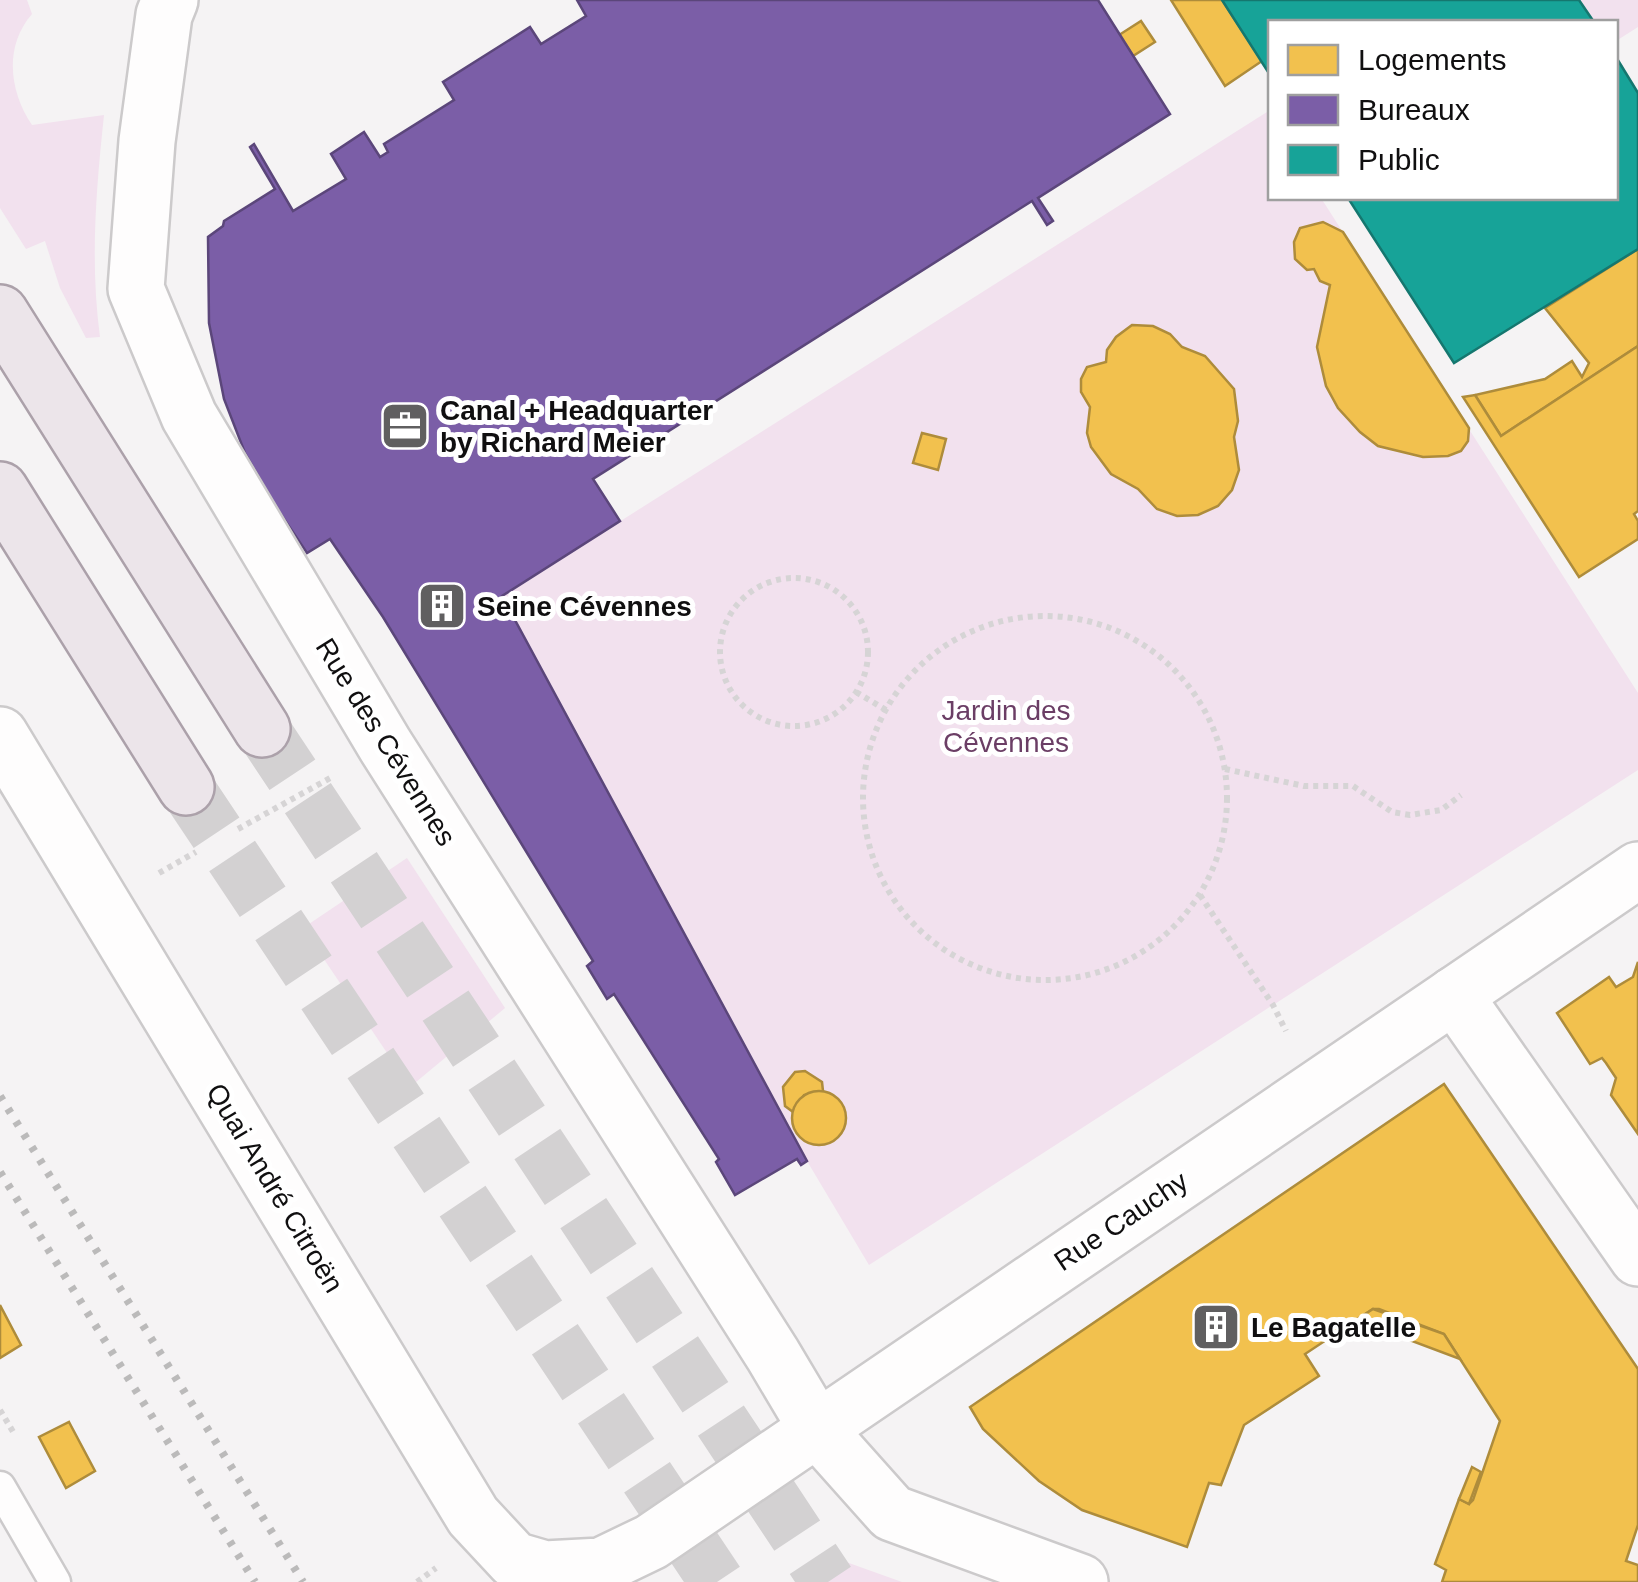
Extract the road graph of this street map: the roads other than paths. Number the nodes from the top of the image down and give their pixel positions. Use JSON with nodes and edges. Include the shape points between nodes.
{"nodes":[{"id":1,"x":158,"y":5,"type":"edge"},
{"id":2,"x":0,"y":313,"type":"edge"},
{"id":3,"x":0,"y":490,"type":"edge"},
{"id":4,"x":262,"y":729,"type":"tunnel mouth"},
{"id":5,"x":0,"y":734,"type":"edge"},
{"id":6,"x":186,"y":787,"type":"tunnel mouth"},
{"id":7,"x":1638,"y":870,"type":"edge"},
{"id":8,"x":1454,"y":995,"type":"junction"},
{"id":9,"x":1638,"y":1258,"type":"edge"},
{"id":10,"x":817,"y":1428,"type":"junction"},
{"id":11,"x":0,"y":1487,"type":"edge"},
{"id":12,"x":600,"y":1566,"type":"joint"},
{"id":13,"x":55,"y":1582,"type":"edge"},
{"id":14,"x":1080,"y":1582,"type":"edge"}],
"edges":[{"from":1,"to":10,"type":"street","name":"Rue des Cévennes","via":[[136,288],[188,416],[385,745]]},
{"from":2,"to":4,"type":"main road"},
{"from":3,"to":6,"type":"main road"},
{"from":5,"to":12,"type":"street","name":"Quai André Citroën","via":[[473,1516],[514,1560],[545,1569]]},
{"from":7,"to":8,"type":"street","name":"Rue Cauchy"},
{"from":8,"to":9,"type":"street"},
{"from":8,"to":10,"type":"street","name":"Rue Cauchy"},
{"from":10,"to":12,"type":"street","name":"Rue Cauchy","via":[[650,1542]]},
{"from":10,"to":14,"type":"street","name":"Rue des Cévennes","via":[[892,1513]]},
{"from":11,"to":13,"type":"lane"}]}
